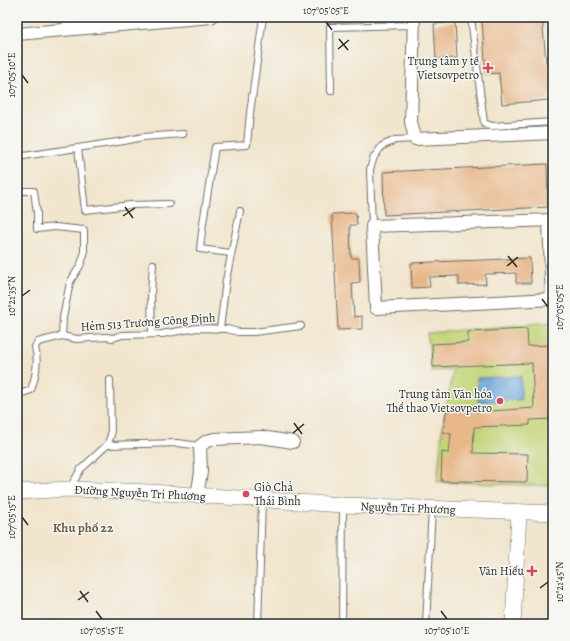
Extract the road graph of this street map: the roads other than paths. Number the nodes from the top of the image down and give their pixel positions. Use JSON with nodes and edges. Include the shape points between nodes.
{"nodes":[{"id":1,"x":66,"y":17,"type":"edge"},
{"id":2,"x":211,"y":17,"type":"edge"},
{"id":3,"x":263,"y":17,"type":"edge"},
{"id":4,"x":471,"y":17,"type":"edge"},
{"id":5,"x":414,"y":21,"type":"edge"},
{"id":6,"x":66,"y":30,"type":"junction"},
{"id":7,"x":17,"y":34,"type":"edge"},
{"id":8,"x":331,"y":91,"type":"dead end"},
{"id":9,"x":553,"y":122,"type":"edge"},
{"id":10,"x":183,"y":134,"type":"dead end"},
{"id":11,"x":553,"y":134,"type":"edge"},
{"id":12,"x":415,"y":139,"type":"junction"},
{"id":13,"x":78,"y":148,"type":"junction"},
{"id":14,"x":17,"y":157,"type":"edge"},
{"id":15,"x":17,"y":191,"type":"edge"},
{"id":16,"x":169,"y":204,"type":"dead end"},
{"id":17,"x":240,"y":211,"type":"dead end"},
{"id":18,"x":551,"y":220,"type":"edge"},
{"id":19,"x":372,"y":226,"type":"junction"},
{"id":20,"x":231,"y":253,"type":"junction"},
{"id":21,"x":153,"y":264,"type":"dead end"},
{"id":22,"x":300,"y":326,"type":"dead end"},
{"id":23,"x":220,"y":329,"type":"junction"},
{"id":24,"x":152,"y":334,"type":"junction"},
{"id":25,"x":62,"y":336,"type":"junction"},
{"id":26,"x":110,"y":380,"type":"dead end"},
{"id":27,"x":17,"y":395,"type":"edge"},
{"id":28,"x":293,"y":442,"type":"dead end"},
{"id":29,"x":107,"y":445,"type":"junction"},
{"id":30,"x":200,"y":446,"type":"junction"},
{"id":31,"x":70,"y":489,"type":"junction"},
{"id":32,"x":17,"y":492,"type":"edge"},
{"id":33,"x":197,"y":496,"type":"junction"},
{"id":34,"x":262,"y":500,"type":"junction"},
{"id":35,"x":344,"y":505,"type":"junction"},
{"id":36,"x":432,"y":508,"type":"junction"},
{"id":37,"x":519,"y":512,"type":"junction"},
{"id":38,"x":553,"y":513,"type":"edge"},
{"id":39,"x":258,"y":624,"type":"edge"},
{"id":40,"x":342,"y":624,"type":"edge"},
{"id":41,"x":426,"y":624,"type":"edge"},
{"id":42,"x":513,"y":624,"type":"edge"}],
"edges":[{"from":1,"to":6,"type":"lane"},
{"from":2,"to":6,"type":"street"},
{"from":3,"to":20,"type":"lane","via":[[247,145],[215,147],[203,223],[200,249]]},
{"from":4,"to":9,"type":"lane","via":[[484,123],[492,126]]},
{"from":5,"to":8,"type":"lane","via":[[330,27]]},
{"from":5,"to":12,"type":"street","via":[[411,122]]},
{"from":6,"to":7,"type":"street"},
{"from":10,"to":13,"type":"lane","via":[[143,137]]},
{"from":11,"to":12,"type":"street"},
{"from":12,"to":19,"type":"lane","via":[[394,140],[382,146],[374,157],[370,169]]},
{"from":13,"to":14,"type":"lane"},
{"from":13,"to":16,"type":"lane","via":[[85,210]]},
{"from":15,"to":25,"type":"lane","via":[[34,191],[37,229],[55,227],[84,230],[84,255],[70,282]]},
{"from":17,"to":20,"type":"lane"},
{"from":18,"to":19,"type":"street"},
{"from":18,"to":19,"type":"street","via":[[552,299],[376,308]]},
{"from":20,"to":23,"type":"lane"},
{"from":21,"to":24,"type":"lane"},
{"from":22,"to":23,"type":"lane","name":"Hẻm 513 Trương Công Định","via":[[254,332]]},
{"from":23,"to":24,"type":"lane","name":"Hẻm 513 Trương Công Định","via":[[197,328]]},
{"from":24,"to":25,"type":"lane","name":"Hẻm 513 Trương Công Định","via":[[122,335],[113,338]]},
{"from":25,"to":27,"type":"lane","name":"Hẻm 513 Trương Công Định","via":[[38,342],[35,347],[36,377],[31,390]]},
{"from":26,"to":29,"type":"lane","via":[[111,435]]},
{"from":28,"to":30,"type":"street","via":[[261,437],[214,439]]},
{"from":29,"to":30,"type":"lane","via":[[178,443]]},
{"from":29,"to":31,"type":"lane","via":[[81,469]]},
{"from":30,"to":33,"type":"street","via":[[201,472]]},
{"from":31,"to":32,"type":"street","name":"Đường Nguyễn Tri Phương"},
{"from":31,"to":33,"type":"street","name":"Đường Nguyễn Tri Phương"},
{"from":33,"to":34,"type":"street","name":"Đường Nguyễn Tri Phương"},
{"from":34,"to":35,"type":"street","name":"Nguyễn Tri Phương"},
{"from":34,"to":39,"type":"lane"},
{"from":35,"to":36,"type":"street","name":"Nguyễn Tri Phương"},
{"from":35,"to":40,"type":"lane"},
{"from":36,"to":37,"type":"street","name":"Nguyễn Tri Phương"},
{"from":36,"to":41,"type":"lane"},
{"from":37,"to":38,"type":"street","name":"Nguyễn Tri Phương"},
{"from":37,"to":42,"type":"street"}]}
